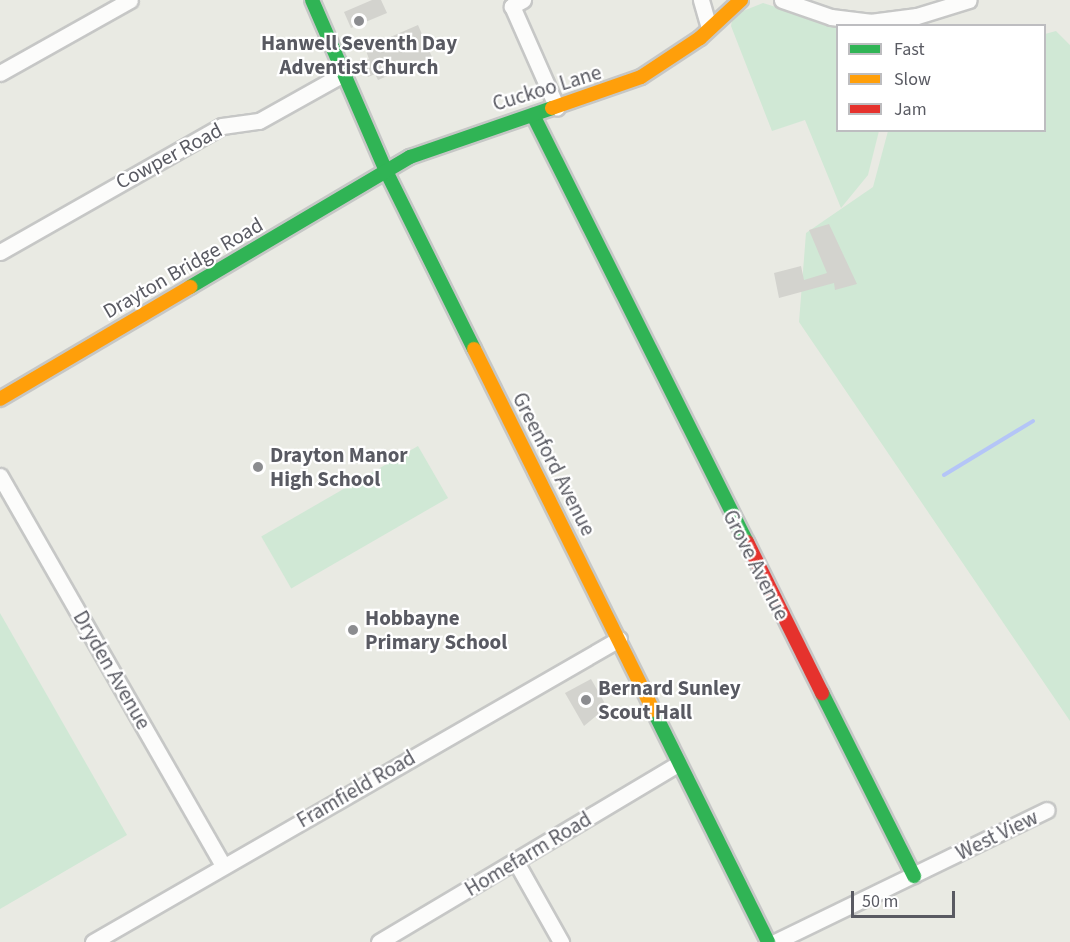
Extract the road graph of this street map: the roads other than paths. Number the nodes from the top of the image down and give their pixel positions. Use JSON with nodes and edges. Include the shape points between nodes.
{"nodes":[{"id":1,"x":130,"y":0,"type":"edge"},
{"id":2,"x":312,"y":0,"type":"edge"},
{"id":3,"x":523,"y":0,"type":"edge"},
{"id":4,"x":701,"y":0,"type":"edge"},
{"id":5,"x":741,"y":0,"type":"edge"},
{"id":6,"x":782,"y":0,"type":"edge"},
{"id":7,"x":969,"y":0,"type":"edge"},
{"id":8,"x":708,"y":25,"type":"junction"},
{"id":9,"x":0,"y":73,"type":"edge"},
{"id":10,"x":344,"y":74,"type":"junction"},
{"id":11,"x":558,"y":108,"type":"junction"},
{"id":12,"x":533,"y":115,"type":"junction"},
{"id":13,"x":387,"y":173,"type":"junction"},
{"id":14,"x":0,"y":252,"type":"edge"},
{"id":15,"x":0,"y":399,"type":"edge"},
{"id":16,"x":0,"y":476,"type":"edge"},
{"id":17,"x":619,"y":639,"type":"junction"},
{"id":18,"x":676,"y":765,"type":"junction"},
{"id":19,"x":1047,"y":810,"type":"dead end"},
{"id":20,"x":516,"y":862,"type":"junction"},
{"id":21,"x":223,"y":865,"type":"junction"},
{"id":22,"x":914,"y":876,"type":"junction"},
{"id":23,"x":93,"y":942,"type":"edge"},
{"id":24,"x":379,"y":942,"type":"edge"},
{"id":25,"x":561,"y":942,"type":"edge"},
{"id":26,"x":768,"y":942,"type":"edge"},
{"id":27,"x":775,"y":942,"type":"edge"}],
"edges":[{"from":1,"to":9,"type":"street"},
{"from":2,"to":10,"type":"street","name":"Greenford Avenue"},
{"from":3,"to":11,"type":"street","via":[[512,6]]},
{"from":4,"to":8,"type":"street"},
{"from":5,"to":8,"type":"street","name":"Cuckoo Lane"},
{"from":6,"to":7,"type":"street","via":[[831,17],[870,22],[917,16]]},
{"from":8,"to":11,"type":"street","name":"Cuckoo Lane","via":[[700,38],[641,77]]},
{"from":10,"to":13,"type":"street","name":"Greenford Avenue"},
{"from":10,"to":14,"type":"street","name":"Cowper Road","via":[[259,121],[222,126]]},
{"from":11,"to":12,"type":"street","name":"Cuckoo Lane"},
{"from":12,"to":13,"type":"street","name":"Cuckoo Lane","via":[[446,140]]},
{"from":12,"to":22,"type":"street","name":"Grove Avenue"},
{"from":13,"to":15,"type":"street","name":"Drayton Bridge Road"},
{"from":13,"to":17,"type":"street","name":"Greenford Avenue"},
{"from":16,"to":21,"type":"street","name":"Dryden Avenue"},
{"from":17,"to":18,"type":"street","name":"Greenford Avenue"},
{"from":17,"to":21,"type":"street","name":"Framfield Road"},
{"from":18,"to":20,"type":"street","name":"Homefarm Road"},
{"from":18,"to":26,"type":"street","name":"Greenford Avenue"},
{"from":19,"to":22,"type":"street","name":"West View"},
{"from":20,"to":24,"type":"street","name":"Homefarm Road"},
{"from":20,"to":25,"type":"street"},
{"from":21,"to":23,"type":"street","name":"Framfield Road"},
{"from":22,"to":27,"type":"street"}]}
